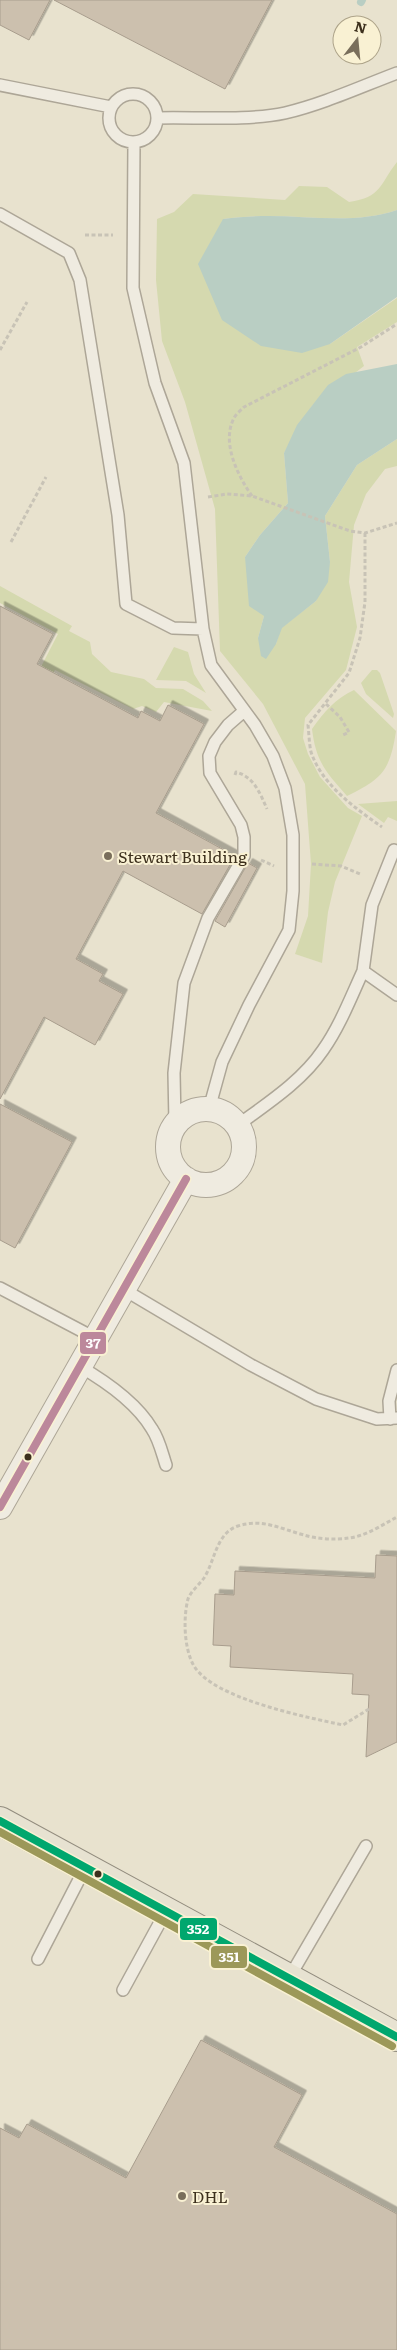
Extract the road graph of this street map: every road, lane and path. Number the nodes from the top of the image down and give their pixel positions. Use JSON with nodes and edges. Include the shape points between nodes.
{"nodes":[{"id":1,"x":397,"y":72,"type":"edge"},
{"id":2,"x":0,"y":85,"type":"edge"},
{"id":3,"x":111,"y":107,"type":"junction"},
{"id":4,"x":158,"y":118,"type":"junction"},
{"id":5,"x":134,"y":142,"type":"junction"},
{"id":6,"x":0,"y":214,"type":"edge"},
{"id":7,"x":85,"y":235,"type":"dead end"},
{"id":8,"x":113,"y":235,"type":"dead end"},
{"id":9,"x":27,"y":302,"type":"dead end"},
{"id":10,"x":397,"y":324,"type":"edge"},
{"id":11,"x":0,"y":350,"type":"edge"},
{"id":12,"x":46,"y":476,"type":"dead end"},
{"id":13,"x":252,"y":496,"type":"junction"},
{"id":14,"x":208,"y":497,"type":"dead end"},
{"id":15,"x":397,"y":523,"type":"edge"},
{"id":16,"x":365,"y":534,"type":"junction"},
{"id":17,"x":11,"y":542,"type":"dead end"},
{"id":18,"x":202,"y":629,"type":"junction"},
{"id":19,"x":326,"y":704,"type":"junction"},
{"id":20,"x":244,"y":711,"type":"junction"},
{"id":21,"x":341,"y":736,"type":"dead end"},
{"id":22,"x":234,"y":776,"type":"dead end"},
{"id":23,"x":270,"y":815,"type":"dead end"},
{"id":24,"x":382,"y":827,"type":"dead end"},
{"id":25,"x":394,"y":850,"type":"dead end"},
{"id":26,"x":263,"y":861,"type":"dead end"},
{"id":27,"x":311,"y":864,"type":"dead end"},
{"id":28,"x":274,"y":866,"type":"dead end"},
{"id":29,"x":360,"y":874,"type":"dead end"},
{"id":30,"x":363,"y":971,"type":"junction"},
{"id":31,"x":397,"y":995,"type":"edge"},
{"id":32,"x":209,"y":1109,"type":"junction"},
{"id":33,"x":175,"y":1123,"type":"junction"},
{"id":34,"x":238,"y":1125,"type":"junction"},
{"id":35,"x":186,"y":1179,"type":"junction"},
{"id":36,"x":0,"y":1288,"type":"edge"},
{"id":37,"x":122,"y":1289,"type":"junction"},
{"id":38,"x":95,"y":1338,"type":"junction"},
{"id":39,"x":79,"y":1366,"type":"junction"},
{"id":40,"x":397,"y":1370,"type":"edge"},
{"id":41,"x":394,"y":1418,"type":"edge"},
{"id":42,"x":166,"y":1465,"type":"dead end"},
{"id":43,"x":0,"y":1507,"type":"edge"},
{"id":44,"x":397,"y":1517,"type":"edge"},
{"id":45,"x":368,"y":1710,"type":"dead end"},
{"id":46,"x":0,"y":1802,"type":"edge"},
{"id":47,"x":0,"y":1821,"type":"edge"},
{"id":48,"x":39,"y":1842,"type":"junction"},
{"id":49,"x":366,"y":1846,"type":"dead end"},
{"id":50,"x":85,"y":1868,"type":"junction"},
{"id":51,"x":165,"y":1913,"type":"junction"},
{"id":52,"x":38,"y":1959,"type":"dead end"},
{"id":53,"x":289,"y":1978,"type":"junction"},
{"id":54,"x":123,"y":1990,"type":"dead end"},
{"id":55,"x":397,"y":2037,"type":"edge"}],
"edges":[{"from":1,"to":4,"type":"lane","via":[[284,113]]},
{"from":2,"to":3,"type":"lane"},
{"from":3,"to":4,"type":"lane","via":[[120,97],[136,93],[149,99]]},
{"from":3,"to":5,"type":"lane","via":[[108,117],[113,132],[126,142]]},
{"from":4,"to":5,"type":"lane","via":[[148,138]]},
{"from":5,"to":18,"type":"lane","via":[[133,288],[155,383],[184,463]]},
{"from":6,"to":18,"type":"lane","via":[[69,253],[80,280],[118,516],[126,604],[173,628]]},
{"from":7,"to":8,"type":"path"},
{"from":9,"to":11,"type":"path"},
{"from":10,"to":13,"type":"path","via":[[361,347],[244,407],[234,418],[229,440],[240,480]]},
{"from":12,"to":17,"type":"path"},
{"from":13,"to":14,"type":"path","via":[[227,494]]},
{"from":13,"to":16,"type":"path"},
{"from":15,"to":16,"type":"path"},
{"from":16,"to":19,"type":"path","via":[[365,602],[360,638],[349,673]]},
{"from":18,"to":20,"type":"lane","via":[[211,665]]},
{"from":19,"to":21,"type":"path","via":[[340,717],[349,732]]},
{"from":19,"to":24,"type":"path","via":[[308,725],[317,766],[350,804]]},
{"from":20,"to":32,"type":"lane","via":[[273,756],[285,788],[293,835],[293,892],[289,930],[222,1062]]},
{"from":20,"to":33,"type":"lane","via":[[228,725],[209,756],[210,773],[240,825],[244,856],[208,918],[184,983],[174,1073]]},
{"from":22,"to":23,"type":"path","via":[[236,772],[253,782]]},
{"from":25,"to":30,"type":"lane","via":[[372,905]]},
{"from":26,"to":28,"type":"path"},
{"from":27,"to":29,"type":"path","via":[[342,866]]},
{"from":30,"to":31,"type":"lane"},
{"from":30,"to":34,"type":"lane","via":[[337,1026],[310,1066]]},
{"from":32,"to":33,"type":"street","via":[[196,1109]]},
{"from":32,"to":34,"type":"street","via":[[230,1117]]},
{"from":33,"to":35,"type":"street","via":[[168,1147],[170,1160]]},
{"from":34,"to":35,"type":"street","via":[[243,1139],[243,1154],[238,1167],[228,1178],[214,1184]]},
{"from":35,"to":37,"type":"street"},
{"from":36,"to":38,"type":"lane"},
{"from":37,"to":38,"type":"street"},
{"from":37,"to":41,"type":"lane","via":[[251,1366],[316,1399],[377,1419]]},
{"from":38,"to":39,"type":"street"},
{"from":39,"to":42,"type":"lane","via":[[113,1389],[142,1416],[156,1436]]},
{"from":39,"to":43,"type":"street"},
{"from":40,"to":41,"type":"lane","via":[[389,1402]]},
{"from":44,"to":45,"type":"path","via":[[350,1538],[305,1535],[264,1523],[237,1526],[219,1543],[208,1572],[188,1598],[187,1648],[194,1666],[204,1677],[226,1690],[280,1711],[343,1725]]},
{"from":46,"to":48,"type":"main road"},
{"from":47,"to":48,"type":"main road"},
{"from":48,"to":50,"type":"main road"},
{"from":49,"to":53,"type":"lane"},
{"from":50,"to":51,"type":"main road"},
{"from":50,"to":52,"type":"lane"},
{"from":51,"to":53,"type":"main road"},
{"from":51,"to":54,"type":"lane"},
{"from":53,"to":55,"type":"main road"}]}
